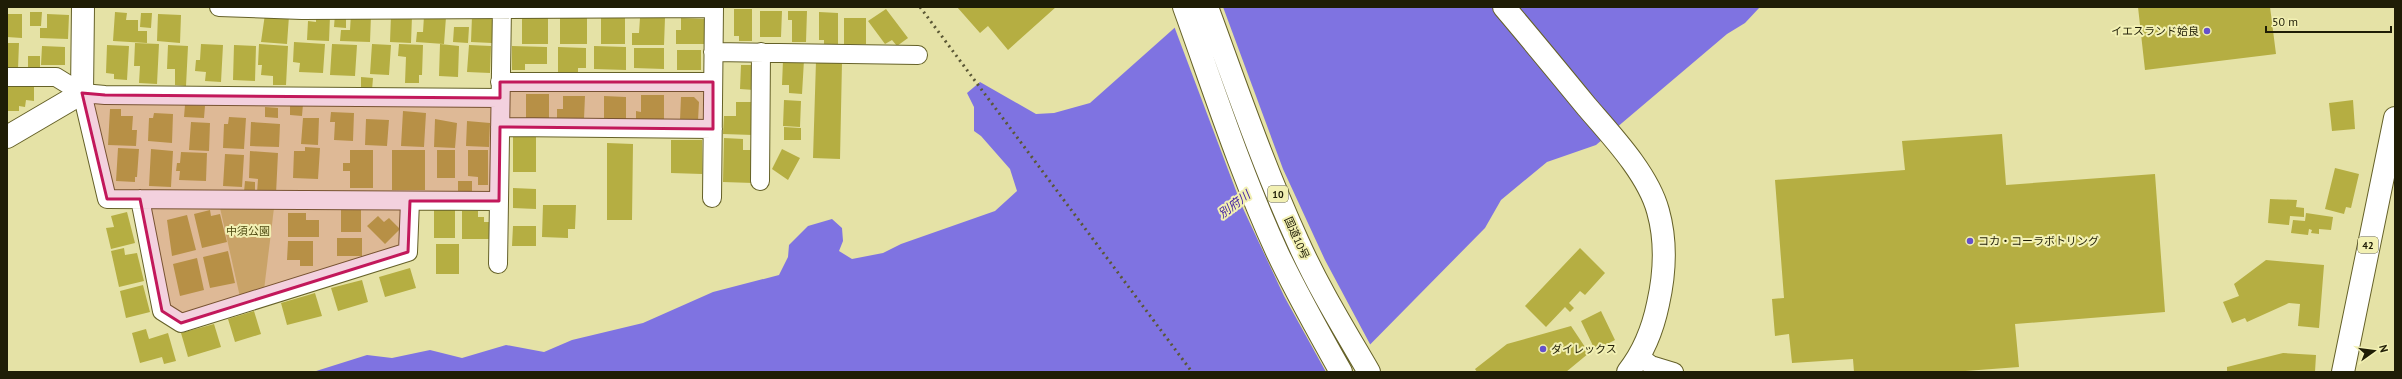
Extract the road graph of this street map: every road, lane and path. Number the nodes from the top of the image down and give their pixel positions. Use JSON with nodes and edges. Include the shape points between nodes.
{"nodes":[{"id":1,"x":83,"y":7,"type":"edge"},
{"id":2,"x":219,"y":7,"type":"edge"},
{"id":3,"x":1184,"y":7,"type":"edge"},
{"id":4,"x":1207,"y":7,"type":"edge"},
{"id":5,"x":1504,"y":7,"type":"edge"},
{"id":6,"x":502,"y":8,"type":"edge"},
{"id":7,"x":714,"y":8,"type":"edge"},
{"id":8,"x":713,"y":52,"type":"junction"},
{"id":9,"x":761,"y":52,"type":"junction"},
{"id":10,"x":918,"y":55,"type":"dead end"},
{"id":11,"x":7,"y":77,"type":"edge"},
{"id":12,"x":713,"y":82,"type":"junction"},
{"id":13,"x":500,"y":90,"type":"junction"},
{"id":14,"x":82,"y":93,"type":"junction"},
{"id":15,"x":2395,"y":118,"type":"edge"},
{"id":16,"x":500,"y":127,"type":"junction"},
{"id":17,"x":712,"y":129,"type":"junction"},
{"id":18,"x":7,"y":137,"type":"edge"},
{"id":19,"x":760,"y":181,"type":"dead end"},
{"id":20,"x":712,"y":198,"type":"dead end"},
{"id":21,"x":140,"y":199,"type":"junction"},
{"id":22,"x":410,"y":201,"type":"junction"},
{"id":23,"x":499,"y":201,"type":"junction"},
{"id":24,"x":498,"y":264,"type":"dead end"},
{"id":25,"x":1634,"y":364,"type":"edge"},
{"id":26,"x":1341,"y":372,"type":"edge"},
{"id":27,"x":1369,"y":372,"type":"edge"},
{"id":28,"x":1674,"y":372,"type":"edge"},
{"id":29,"x":2343,"y":372,"type":"edge"}],
"edges":[{"from":1,"to":14,"type":"main road"},
{"from":2,"to":6,"type":"street","via":[[302,10]]},
{"from":3,"to":26,"type":"main road","name":"国道10号","number":"10","via":[[1237,155],[1278,253]]},
{"from":4,"to":27,"type":"main road","name":"国道10号","number":"10","via":[[1257,146],[1298,242],[1329,305]]},
{"from":5,"to":25,"type":"main road","via":[[1618,144],[1646,185],[1658,211],[1665,251],[1664,279],[1656,311]]},
{"from":6,"to":7,"type":"street"},
{"from":6,"to":13,"type":"street"},
{"from":7,"to":8,"type":"street"},
{"from":8,"to":9,"type":"street"},
{"from":8,"to":12,"type":"street"},
{"from":9,"to":10,"type":"street"},
{"from":9,"to":19,"type":"street"},
{"from":11,"to":14,"type":"street","via":[[56,77]]},
{"from":12,"to":13,"type":"street"},
{"from":12,"to":17,"type":"street"},
{"from":13,"to":14,"type":"street","via":[[105,95]]},
{"from":13,"to":16,"type":"street"},
{"from":14,"to":18,"type":"main road"},
{"from":14,"to":21,"type":"street","via":[[107,199]]},
{"from":15,"to":29,"type":"main road","number":"42"},
{"from":16,"to":17,"type":"street"},
{"from":16,"to":23,"type":"street"},
{"from":17,"to":20,"type":"street"},
{"from":21,"to":22,"type":"street"},
{"from":21,"to":22,"type":"street","via":[[162,311],[180,323],[408,252]]},
{"from":22,"to":23,"type":"street"},
{"from":23,"to":24,"type":"street"},
{"from":25,"to":28,"type":"street","via":[[1651,365]]}]}
